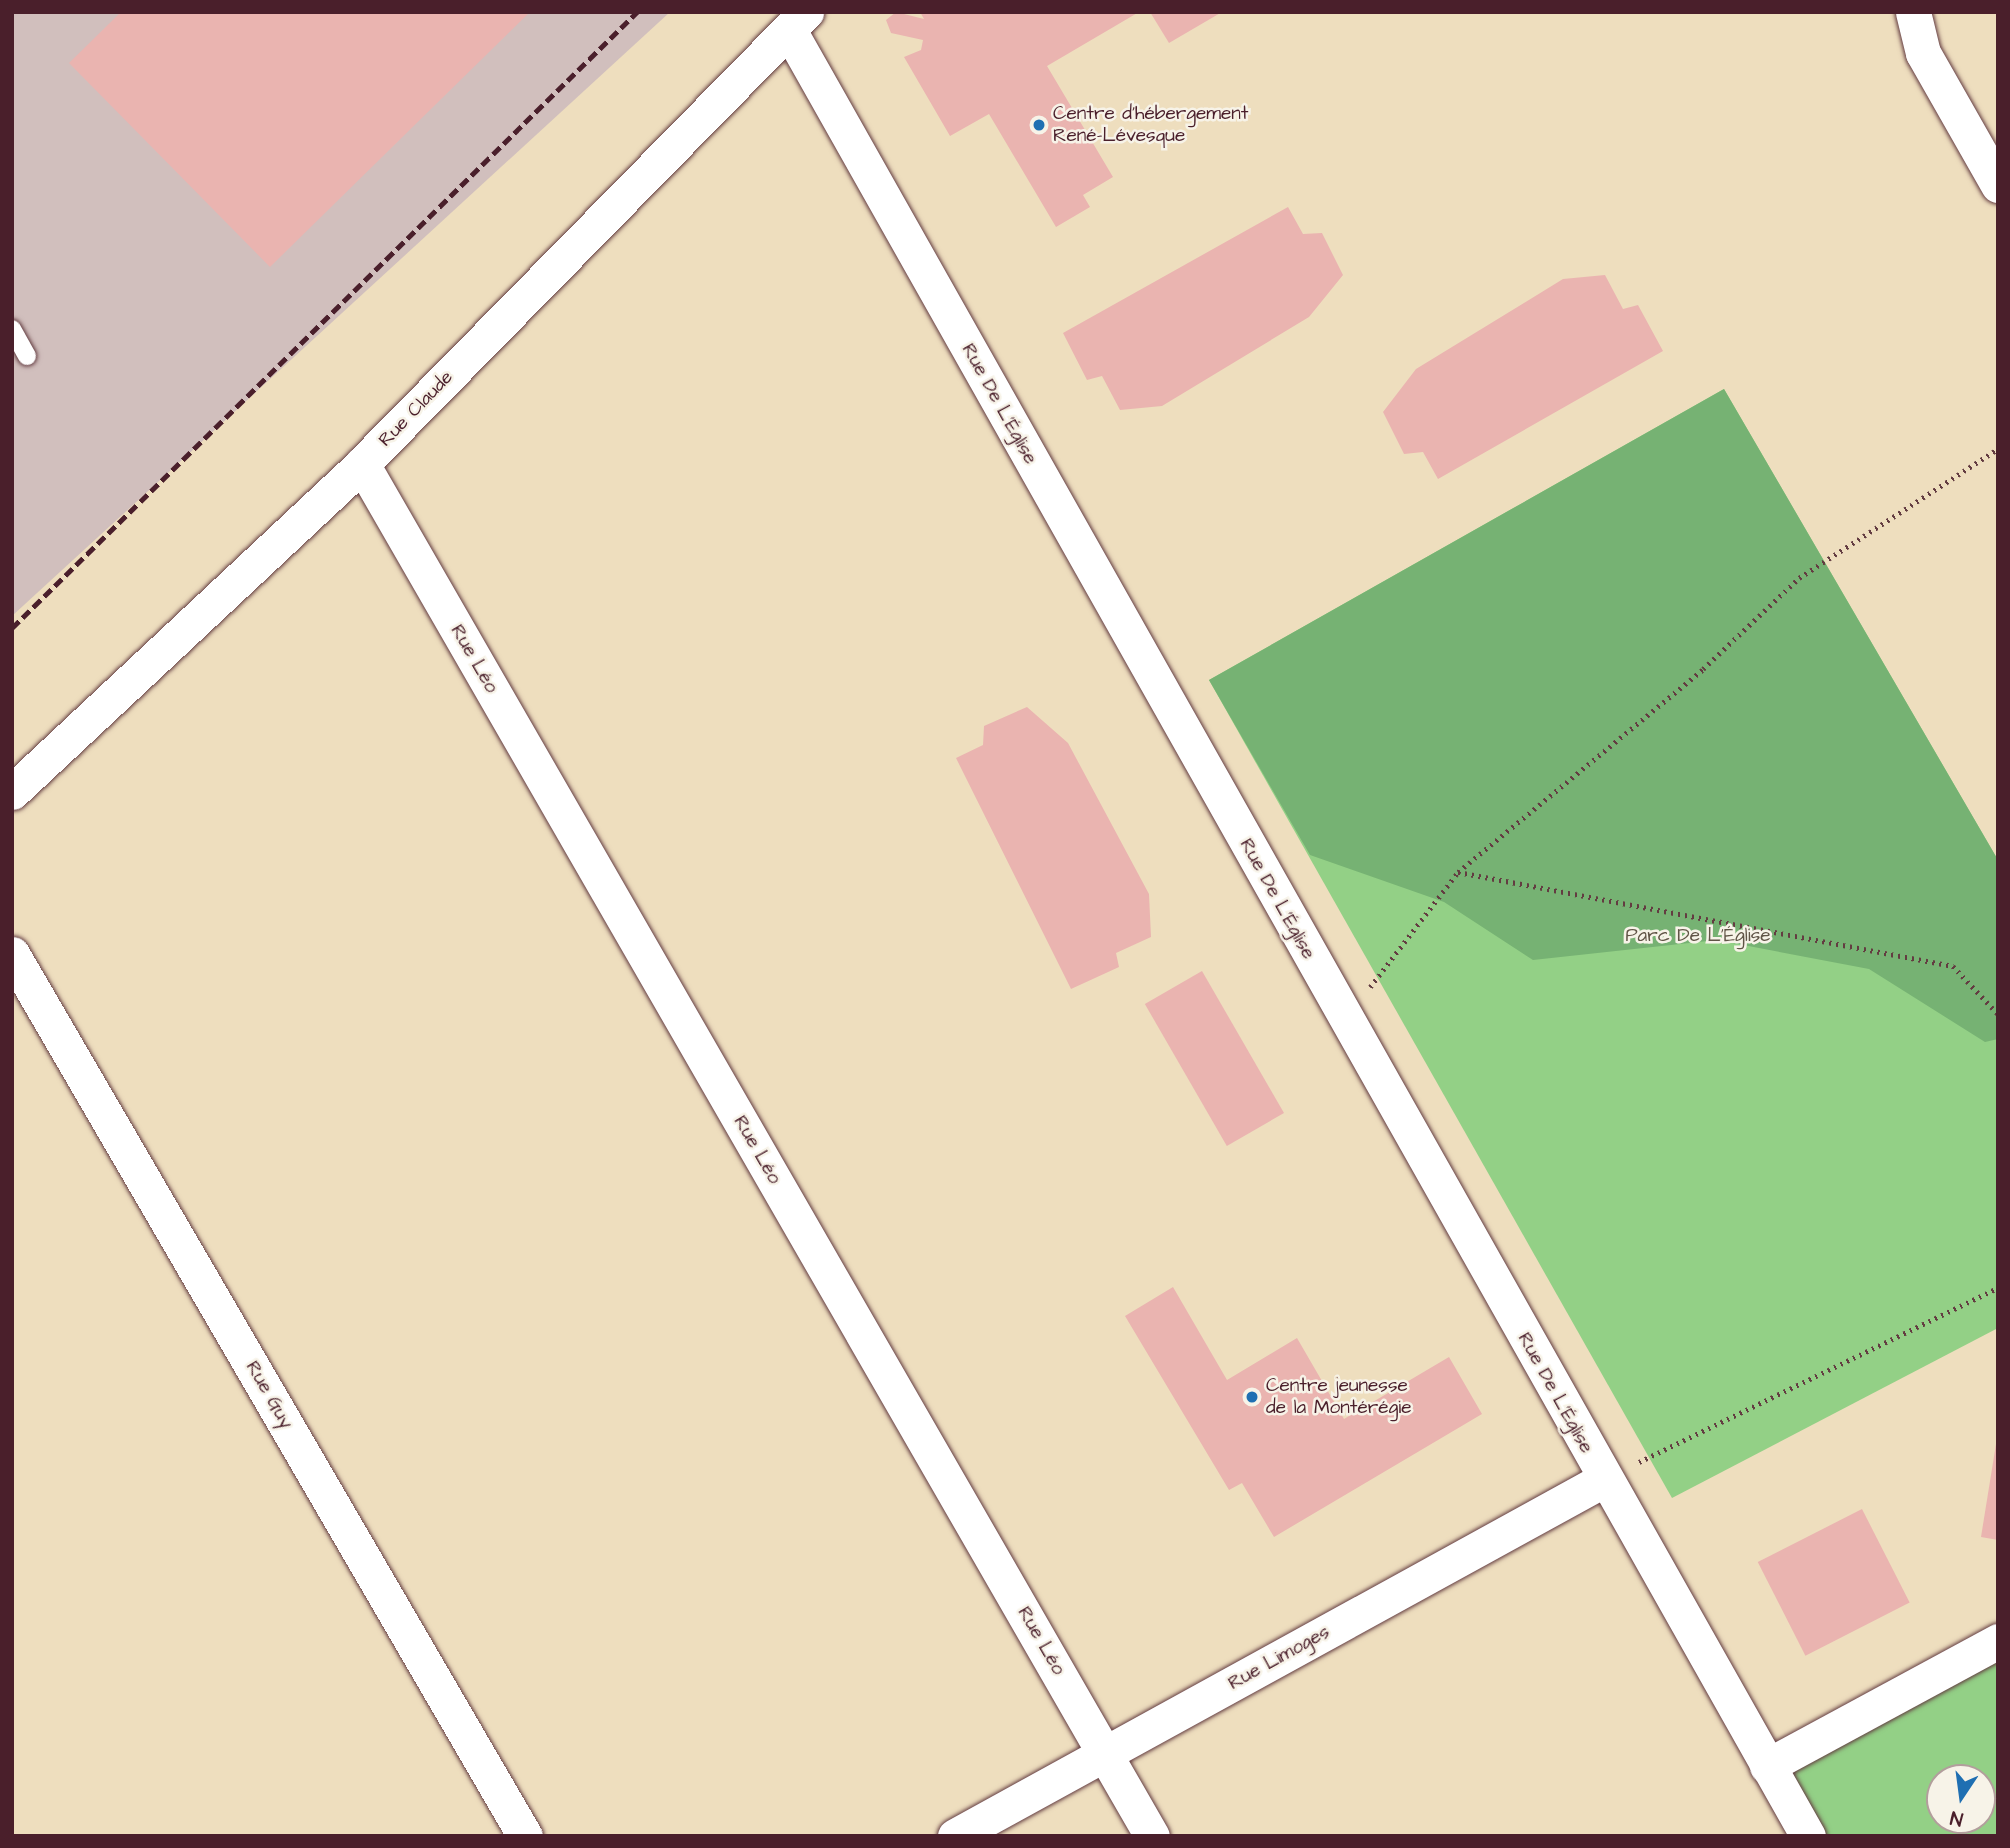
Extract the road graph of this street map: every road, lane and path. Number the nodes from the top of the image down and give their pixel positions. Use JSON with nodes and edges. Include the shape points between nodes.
{"nodes":[{"id":1,"x":1913,"y":12,"type":"edge"},
{"id":2,"x":797,"y":21,"type":"edge"},
{"id":3,"x":1998,"y":185,"type":"edge"},
{"id":4,"x":12,"y":329,"type":"edge"},
{"id":5,"x":27,"y":356,"type":"dead end"},
{"id":6,"x":1998,"y":449,"type":"edge"},
{"id":7,"x":362,"y":464,"type":"junction"},
{"id":8,"x":12,"y":792,"type":"edge"},
{"id":9,"x":1458,"y":872,"type":"junction"},
{"id":10,"x":12,"y":954,"type":"edge"},
{"id":11,"x":1998,"y":1014,"type":"edge"},
{"id":12,"x":1346,"y":1023,"type":"junction"},
{"id":13,"x":1998,"y":1288,"type":"edge"},
{"id":14,"x":1603,"y":1480,"type":"junction"},
{"id":15,"x":1998,"y":1641,"type":"edge"},
{"id":16,"x":1105,"y":1753,"type":"junction"},
{"id":17,"x":1767,"y":1766,"type":"junction"},
{"id":18,"x":525,"y":1836,"type":"edge"},
{"id":19,"x":955,"y":1836,"type":"edge"},
{"id":20,"x":1152,"y":1836,"type":"edge"},
{"id":21,"x":1808,"y":1836,"type":"edge"}],
"edges":[{"from":1,"to":3,"type":"street","via":[[1923,54]]},
{"from":2,"to":7,"type":"street","name":"Rue Claude"},
{"from":2,"to":12,"type":"street","name":"Rue De L'Église"},
{"from":4,"to":5,"type":"lane"},
{"from":6,"to":9,"type":"path","via":[[1799,578],[1703,669]]},
{"from":7,"to":8,"type":"street","name":"Rue Claude"},
{"from":7,"to":16,"type":"street","name":"Rue Léo"},
{"from":9,"to":11,"type":"path","via":[[1953,966]]},
{"from":9,"to":12,"type":"path"},
{"from":10,"to":18,"type":"street","name":"Rue Guy"},
{"from":12,"to":14,"type":"street","name":"Rue De L'Église"},
{"from":13,"to":14,"type":"path"},
{"from":14,"to":16,"type":"street","name":"Rue Limoges"},
{"from":14,"to":17,"type":"street","name":"Rue De L'Église"},
{"from":15,"to":17,"type":"street"},
{"from":16,"to":19,"type":"street","name":"Rue Limoges"},
{"from":16,"to":20,"type":"street","name":"Rue Léo"},
{"from":17,"to":21,"type":"street","name":"Rue De L'Église"}]}
